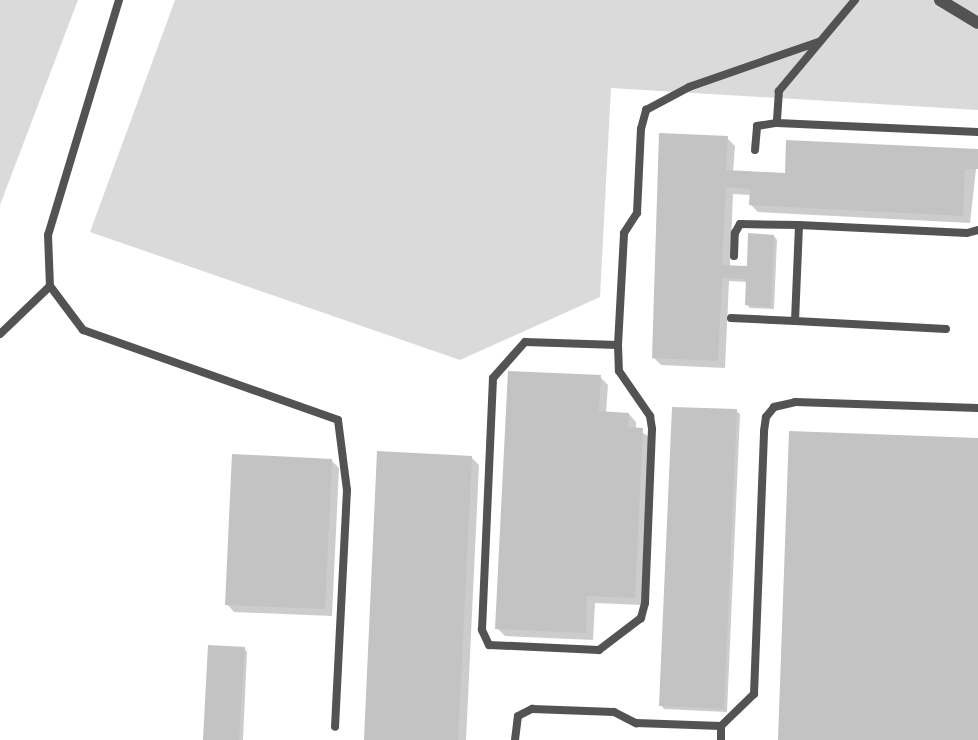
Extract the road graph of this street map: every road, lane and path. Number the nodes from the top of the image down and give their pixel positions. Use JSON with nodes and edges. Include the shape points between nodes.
{"nodes":[{"id":1,"x":119,"y":0,"type":"edge"},
{"id":2,"x":855,"y":0,"type":"edge"},
{"id":3,"x":940,"y":0,"type":"edge"},
{"id":4,"x":978,"y":23,"type":"edge"},
{"id":5,"x":818,"y":42,"type":"junction"},
{"id":6,"x":777,"y":123,"type":"junction"},
{"id":7,"x":978,"y":132,"type":"edge"},
{"id":8,"x":755,"y":150,"type":"dead end"},
{"id":9,"x":799,"y":225,"type":"junction"},
{"id":10,"x":978,"y":230,"type":"edge"},
{"id":11,"x":734,"y":256,"type":"dead end"},
{"id":12,"x":50,"y":286,"type":"junction"},
{"id":13,"x":731,"y":318,"type":"dead end"},
{"id":14,"x":795,"y":321,"type":"junction"},
{"id":15,"x":946,"y":328,"type":"dead end"},
{"id":16,"x":0,"y":334,"type":"edge"},
{"id":17,"x":618,"y":345,"type":"junction"},
{"id":18,"x":978,"y":408,"type":"edge"},
{"id":19,"x":721,"y":726,"type":"junction"},
{"id":20,"x":335,"y":727,"type":"dead end"},
{"id":21,"x":515,"y":740,"type":"edge"},
{"id":22,"x":721,"y":740,"type":"edge"}],
"edges":[{"from":1,"to":12,"type":"lane","via":[[48,235]]},
{"from":2,"to":5,"type":"lane"},
{"from":3,"to":4,"type":"street"},
{"from":5,"to":6,"type":"lane","via":[[779,91]]},
{"from":5,"to":17,"type":"lane","via":[[689,87],[646,110],[641,129],[637,213],[624,233]]},
{"from":6,"to":7,"type":"lane"},
{"from":6,"to":8,"type":"lane","via":[[757,126]]},
{"from":9,"to":10,"type":"lane","via":[[967,233]]},
{"from":9,"to":11,"type":"lane","via":[[740,224],[735,233]]},
{"from":9,"to":14,"type":"lane"},
{"from":12,"to":16,"type":"lane"},
{"from":12,"to":20,"type":"lane","via":[[83,330],[338,420],[347,490]]},
{"from":13,"to":14,"type":"lane"},
{"from":14,"to":15,"type":"lane"},
{"from":17,"to":17,"type":"lane","via":[[525,342],[493,378],[482,630],[489,645],[599,650],[641,618],[645,603],[652,429],[650,416],[619,371]]},
{"from":18,"to":19,"type":"lane","via":[[795,402],[774,406],[766,417],[764,431],[754,694]]},
{"from":19,"to":21,"type":"lane","via":[[636,723],[614,712],[532,709],[518,716]]},
{"from":19,"to":22,"type":"lane"}]}
